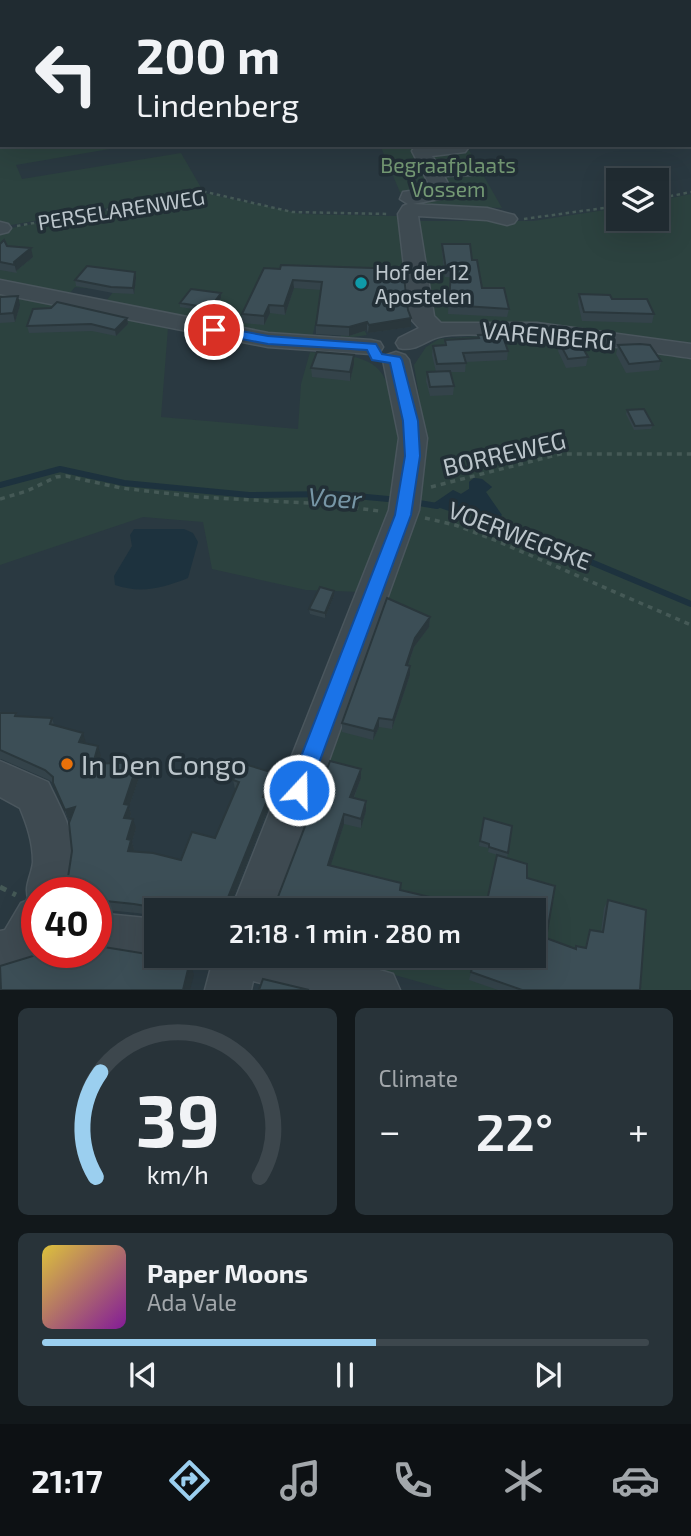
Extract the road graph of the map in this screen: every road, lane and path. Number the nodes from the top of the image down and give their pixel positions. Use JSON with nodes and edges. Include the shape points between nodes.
{"nodes":[{"id":1,"x":415,"y":148,"type":"edge"},
{"id":2,"x":459,"y":148,"type":"dead end"},
{"id":3,"x":472,"y":169,"type":"dead end"},
{"id":4,"x":432,"y":171,"type":"junction"},
{"id":5,"x":691,"y":192,"type":"edge"},
{"id":6,"x":669,"y":196,"type":"edge"},
{"id":7,"x":606,"y":208,"type":"edge"},
{"id":8,"x":409,"y":212,"type":"junction"},
{"id":9,"x":508,"y":219,"type":"joint"},
{"id":10,"x":1,"y":228,"type":"edge"},
{"id":11,"x":0,"y":287,"type":"edge"},
{"id":12,"x":435,"y":330,"type":"junction"},
{"id":13,"x":402,"y":351,"type":"junction"},
{"id":14,"x":691,"y":351,"type":"edge"},
{"id":15,"x":691,"y":454,"type":"edge"},
{"id":16,"x":0,"y":499,"type":"edge"},
{"id":17,"x":406,"y":502,"type":"junction"},
{"id":18,"x":691,"y":625,"type":"edge"},
{"id":19,"x":0,"y":778,"type":"edge"},
{"id":20,"x":51,"y":877,"type":"edge"},
{"id":21,"x":258,"y":898,"type":"edge"},
{"id":22,"x":112,"y":937,"type":"edge"},
{"id":23,"x":144,"y":940,"type":"edge"},
{"id":24,"x":234,"y":968,"type":"edge"},
{"id":25,"x":291,"y":968,"type":"edge"},
{"id":26,"x":228,"y":990,"type":"edge"},
{"id":27,"x":377,"y":990,"type":"edge"}],
"edges":[{"from":1,"to":2,"type":"street"},
{"from":1,"to":4,"type":"street"},
{"from":3,"to":4,"type":"street"},
{"from":4,"to":8,"type":"street","via":[[446,197],[410,196]]},
{"from":5,"to":6,"type":"path"},
{"from":7,"to":9,"type":"path"},
{"from":8,"to":9,"type":"street","via":[[487,214]]},
{"from":8,"to":10,"type":"path","name":"PERSELARENWEG","via":[[292,212],[206,192]]},
{"from":8,"to":12,"type":"street","via":[[422,318]]},
{"from":11,"to":13,"type":"street","via":[[268,340],[371,347],[377,357]]},
{"from":12,"to":13,"type":"street","name":"VARENBERG"},
{"from":12,"to":14,"type":"street","name":"VARENBERG","via":[[537,330]]},
{"from":13,"to":17,"type":"street","via":[[413,438]]},
{"from":15,"to":17,"type":"path","name":"BORREWEG","via":[[560,454],[435,486]]},
{"from":16,"to":17,"type":"path","name":"VOERWEGSKE","via":[[66,476],[198,497],[325,504]]},
{"from":17,"to":18,"type":"path","name":"VOERWEGSKE"},
{"from":17,"to":21,"type":"street"},
{"from":19,"to":20,"type":"street","via":[[34,795],[53,842]]},
{"from":22,"to":23,"type":"street"},
{"from":24,"to":26,"type":"street"},
{"from":25,"to":27,"type":"street"}]}
